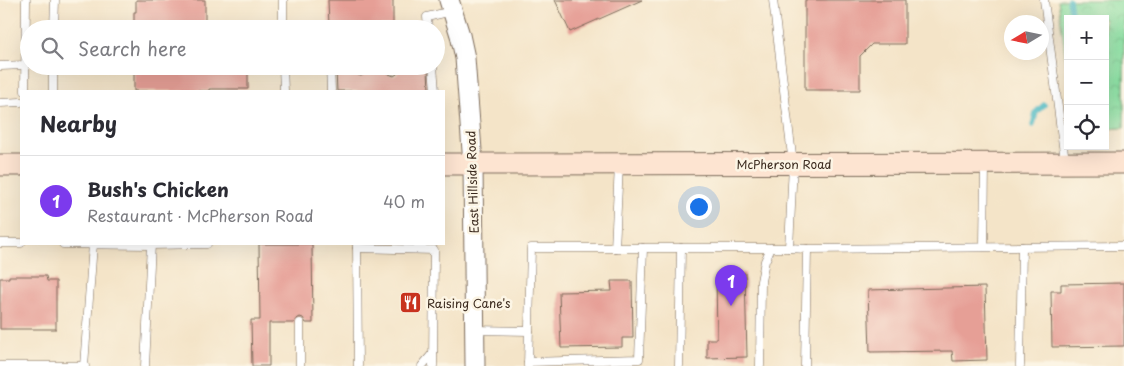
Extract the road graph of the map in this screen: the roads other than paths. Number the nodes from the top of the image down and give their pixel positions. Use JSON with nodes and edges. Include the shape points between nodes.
{"nodes":[{"id":1,"x":26,"y":0,"type":"edge"},
{"id":2,"x":54,"y":0,"type":"edge"},
{"id":3,"x":283,"y":0,"type":"edge"},
{"id":4,"x":773,"y":0,"type":"edge"},
{"id":5,"x":1044,"y":0,"type":"edge"},
{"id":6,"x":450,"y":5,"type":"edge"},
{"id":7,"x":26,"y":20,"type":"edge"},
{"id":8,"x":54,"y":20,"type":"edge"},
{"id":9,"x":283,"y":20,"type":"edge"},
{"id":10,"x":427,"y":20,"type":"edge"},
{"id":11,"x":20,"y":65,"type":"edge"},
{"id":12,"x":0,"y":66,"type":"edge"},
{"id":13,"x":25,"y":75,"type":"edge"},
{"id":14,"x":53,"y":75,"type":"edge"},
{"id":15,"x":284,"y":75,"type":"edge"},
{"id":16,"x":330,"y":75,"type":"edge"},
{"id":17,"x":434,"y":75,"type":"edge"},
{"id":18,"x":25,"y":90,"type":"edge"},
{"id":19,"x":53,"y":90,"type":"edge"},
{"id":20,"x":284,"y":90,"type":"edge"},
{"id":21,"x":330,"y":90,"type":"edge"},
{"id":22,"x":435,"y":90,"type":"edge"},
{"id":23,"x":20,"y":102,"type":"edge"},
{"id":24,"x":0,"y":103,"type":"edge"},
{"id":25,"x":985,"y":163,"type":"junction"},
{"id":26,"x":1065,"y":163,"type":"junction"},
{"id":27,"x":1124,"y":163,"type":"edge"},
{"id":28,"x":445,"y":164,"type":"edge"},
{"id":29,"x":473,"y":164,"type":"junction"},
{"id":30,"x":619,"y":164,"type":"junction"},
{"id":31,"x":793,"y":164,"type":"junction"},
{"id":32,"x":0,"y":165,"type":"edge"},
{"id":33,"x":20,"y":165,"type":"edge"},
{"id":34,"x":0,"y":243,"type":"edge"},
{"id":35,"x":20,"y":243,"type":"edge"},
{"id":36,"x":93,"y":245,"type":"edge"},
{"id":37,"x":151,"y":245,"type":"edge"},
{"id":38,"x":357,"y":246,"type":"edge"},
{"id":39,"x":1124,"y":246,"type":"edge"},
{"id":40,"x":984,"y":247,"type":"junction"},
{"id":41,"x":1022,"y":247,"type":"junction"},
{"id":42,"x":615,"y":248,"type":"junction"},
{"id":43,"x":643,"y":248,"type":"junction"},
{"id":44,"x":681,"y":248,"type":"junction"},
{"id":45,"x":771,"y":248,"type":"junction"},
{"id":46,"x":789,"y":248,"type":"junction"},
{"id":47,"x":807,"y":249,"type":"junction"},
{"id":48,"x":300,"y":323,"type":"dead end"},
{"id":49,"x":474,"y":330,"type":"junction"},
{"id":50,"x":529,"y":331,"type":"junction"},
{"id":51,"x":433,"y":353,"type":"junction"},
{"id":52,"x":528,"y":364,"type":"edge"},
{"id":53,"x":0,"y":366,"type":"edge"},
{"id":54,"x":85,"y":366,"type":"edge"},
{"id":55,"x":145,"y":366,"type":"edge"},
{"id":56,"x":300,"y":366,"type":"edge"},
{"id":57,"x":358,"y":366,"type":"edge"},
{"id":58,"x":422,"y":366,"type":"edge"},
{"id":59,"x":433,"y":366,"type":"edge"},
{"id":60,"x":474,"y":366,"type":"edge"},
{"id":61,"x":679,"y":366,"type":"edge"},
{"id":62,"x":760,"y":366,"type":"edge"},
{"id":63,"x":805,"y":366,"type":"edge"},
{"id":64,"x":1020,"y":366,"type":"edge"}],
"edges":[{"from":1,"to":7,"type":"lane"},
{"from":2,"to":8,"type":"lane"},
{"from":3,"to":9,"type":"lane"},
{"from":4,"to":31,"type":"lane"},
{"from":5,"to":26,"type":"lane"},
{"from":6,"to":10,"type":"lane"},
{"from":6,"to":29,"type":"street","name":"East Hillside Road","via":[[465,58]]},
{"from":11,"to":12,"type":"lane"},
{"from":13,"to":18,"type":"lane"},
{"from":14,"to":19,"type":"lane"},
{"from":15,"to":20,"type":"lane"},
{"from":16,"to":21,"type":"lane"},
{"from":17,"to":22,"type":"lane"},
{"from":23,"to":24,"type":"lane"},
{"from":25,"to":26,"type":"main road","name":"McPherson Road"},
{"from":25,"to":31,"type":"main road","name":"McPherson Road"},
{"from":25,"to":40,"type":"lane"},
{"from":26,"to":27,"type":"main road","name":"McPherson Road"},
{"from":28,"to":29,"type":"main road","name":"McPherson Road"},
{"from":29,"to":30,"type":"main road","name":"McPherson Road"},
{"from":29,"to":49,"type":"street","name":"East Hillside Road"},
{"from":30,"to":31,"type":"main road","name":"McPherson Road"},
{"from":30,"to":42,"type":"lane"},
{"from":31,"to":46,"type":"lane"},
{"from":32,"to":33,"type":"main road"},
{"from":34,"to":35,"type":"lane"},
{"from":36,"to":54,"type":"lane"},
{"from":37,"to":55,"type":"lane"},
{"from":38,"to":51,"type":"lane","via":[[434,250]]},
{"from":38,"to":57,"type":"lane"},
{"from":39,"to":41,"type":"lane"},
{"from":40,"to":41,"type":"lane"},
{"from":40,"to":47,"type":"lane"},
{"from":41,"to":64,"type":"lane"},
{"from":42,"to":43,"type":"lane"},
{"from":42,"to":50,"type":"lane","via":[[531,248]]},
{"from":43,"to":44,"type":"lane"},
{"from":43,"to":52,"type":"lane","via":[[639,359]]},
{"from":44,"to":45,"type":"lane"},
{"from":44,"to":61,"type":"lane"},
{"from":45,"to":46,"type":"lane"},
{"from":45,"to":62,"type":"lane","via":[[761,280]]},
{"from":46,"to":47,"type":"lane"},
{"from":47,"to":63,"type":"lane"},
{"from":48,"to":56,"type":"lane"},
{"from":49,"to":50,"type":"lane"},
{"from":49,"to":60,"type":"street","name":"East Hillside Road"},
{"from":50,"to":52,"type":"lane"},
{"from":51,"to":58,"type":"lane"},
{"from":51,"to":59,"type":"lane"},
{"from":53,"to":54,"type":"lane"}]}
